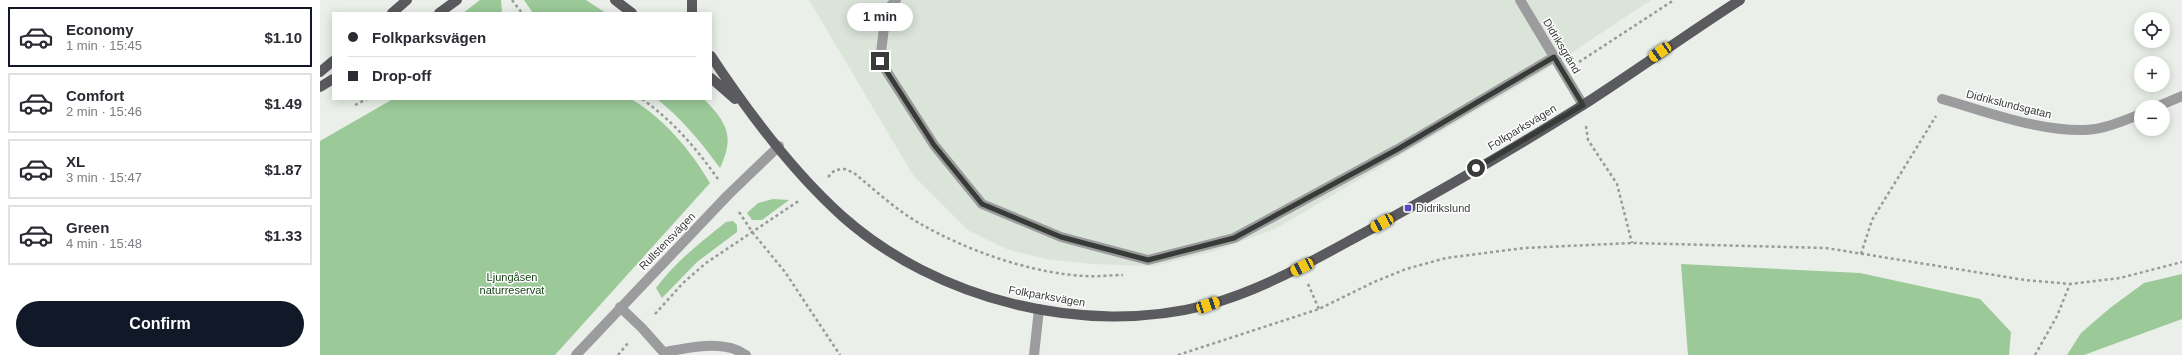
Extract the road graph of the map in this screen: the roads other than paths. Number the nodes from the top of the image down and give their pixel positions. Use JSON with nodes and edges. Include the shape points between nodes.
{"nodes":[{"id":1,"x":407,"y":0,"type":"edge"},
{"id":2,"x":457,"y":0,"type":"edge"},
{"id":3,"x":614,"y":0,"type":"edge"},
{"id":4,"x":692,"y":0,"type":"edge"},
{"id":5,"x":896,"y":0,"type":"edge"},
{"id":6,"x":1520,"y":0,"type":"edge"},
{"id":7,"x":1740,"y":0,"type":"edge"},
{"id":8,"x":393,"y":12,"type":"edge"},
{"id":9,"x":440,"y":12,"type":"edge"},
{"id":10,"x":631,"y":12,"type":"edge"},
{"id":11,"x":692,"y":12,"type":"edge"},
{"id":12,"x":1554,"y":57,"type":"junction"},
{"id":13,"x":712,"y":58,"type":"edge"},
{"id":14,"x":332,"y":62,"type":"edge"},
{"id":15,"x":320,"y":72,"type":"edge"},
{"id":16,"x":712,"y":79,"type":"edge"},
{"id":17,"x":332,"y":81,"type":"edge"},
{"id":18,"x":320,"y":87,"type":"edge"},
{"id":19,"x":2182,"y":96,"type":"edge"},
{"id":20,"x":1942,"y":99,"type":"road end"},
{"id":21,"x":2170,"y":101,"type":"edge"},
{"id":22,"x":1583,"y":105,"type":"junction"},
{"id":23,"x":744,"y":107,"type":"junction"},
{"id":24,"x":2134,"y":117,"type":"edge"},
{"id":25,"x":779,"y":146,"type":"junction"},
{"id":26,"x":620,"y":307,"type":"junction"},
{"id":27,"x":1040,"y":309,"type":"junction"},
{"id":28,"x":665,"y":354,"type":"edge"},
{"id":29,"x":576,"y":355,"type":"edge"},
{"id":30,"x":746,"y":355,"type":"edge"},
{"id":31,"x":1034,"y":355,"type":"edge"}],
"edges":[{"from":1,"to":8,"type":"main road"},
{"from":2,"to":9,"type":"main road"},
{"from":3,"to":10,"type":"main road"},
{"from":4,"to":11,"type":"main road"},
{"from":5,"to":12,"type":"street","via":[[886,11],[880,61],[934,145],[982,204],[1061,237],[1148,260],[1234,238],[1398,149]]},
{"from":6,"to":12,"type":"street","name":"Didriksgränd"},
{"from":7,"to":22,"type":"main road","name":"Folkparksvägen"},
{"from":12,"to":22,"type":"street","name":"Didriksgränd"},
{"from":13,"to":23,"type":"main road","name":"Folkparksvägen"},
{"from":14,"to":15,"type":"main road"},
{"from":16,"to":23,"type":"main road","name":"Folkparksvägen"},
{"from":17,"to":18,"type":"main road"},
{"from":19,"to":21,"type":"street"},
{"from":20,"to":24,"type":"street","name":"Didrikslundsgatan","via":[[2032,124],[2062,129],[2086,130],[2115,125]]},
{"from":22,"to":27,"type":"main road","name":"Folkparksvägen","via":[[1408,208],[1302,267],[1258,288],[1208,305],[1134,316],[1090,316]]},
{"from":23,"to":25,"type":"main road","name":"Folkparksvägen"},
{"from":25,"to":26,"type":"street","name":"Rullstensvägen"},
{"from":25,"to":27,"type":"main road","name":"Folkparksvägen","via":[[815,190],[844,218],[880,246],[932,275],[980,295]]},
{"from":26,"to":28,"type":"street"},
{"from":26,"to":29,"type":"street","name":"Rullstensvägen"},
{"from":27,"to":31,"type":"street"},
{"from":28,"to":30,"type":"street","via":[[716,346],[739,350]]}]}
